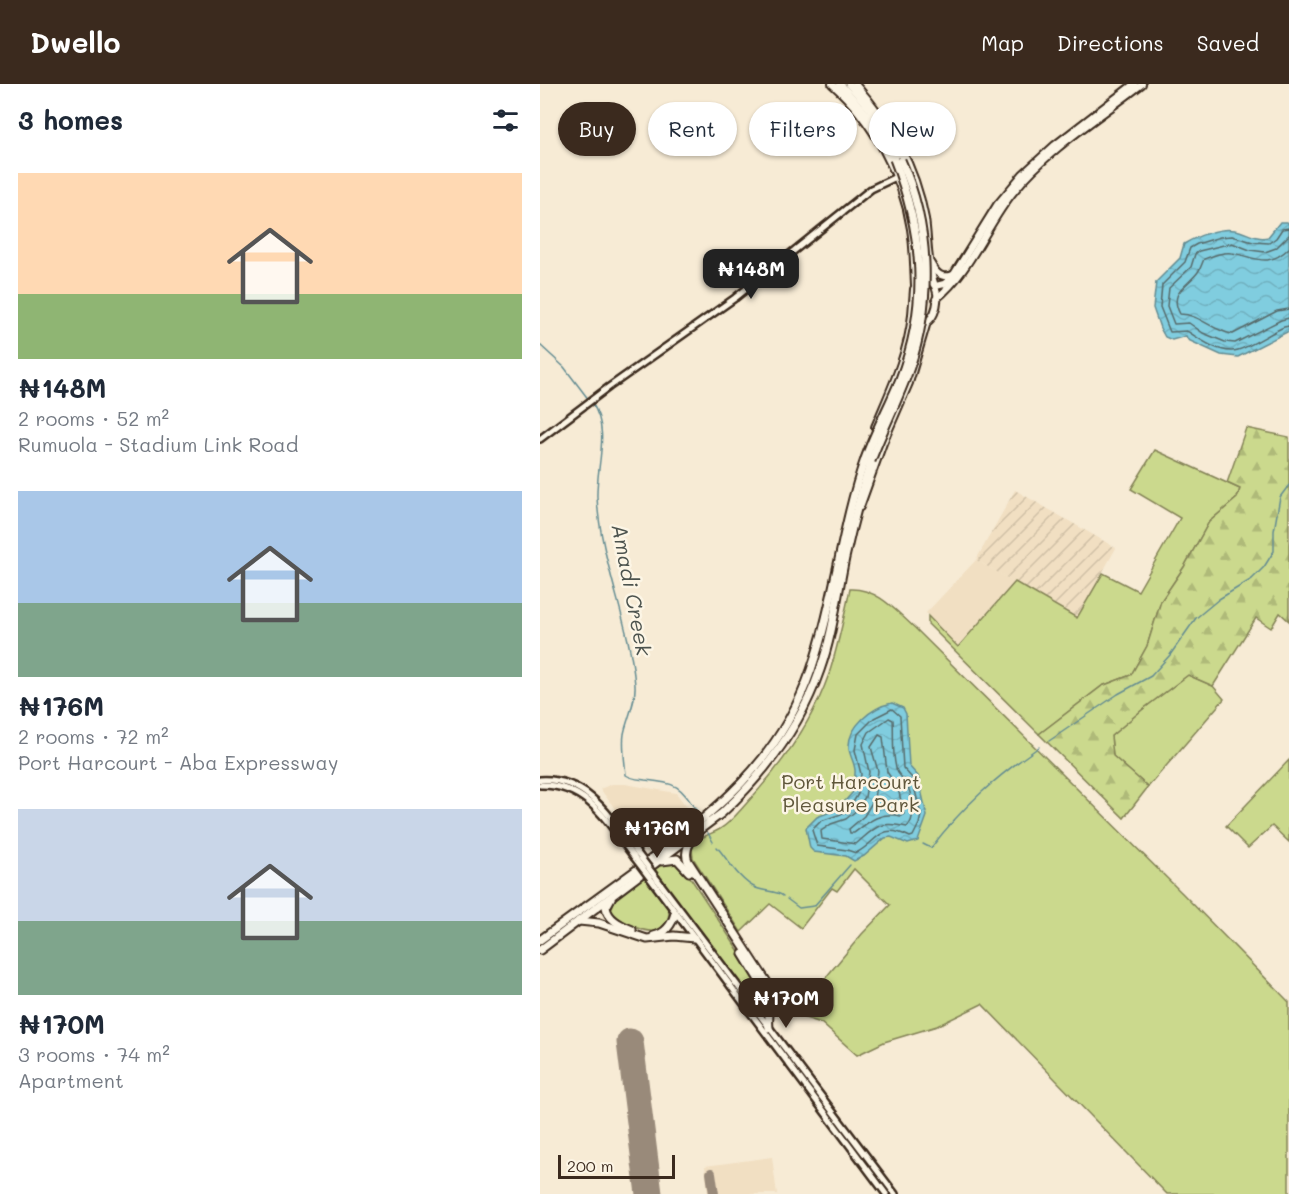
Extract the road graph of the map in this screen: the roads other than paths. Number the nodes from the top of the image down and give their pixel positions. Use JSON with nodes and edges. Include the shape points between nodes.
{"nodes":[{"id":1,"x":832,"y":84,"type":"edge"},
{"id":2,"x":840,"y":84,"type":"edge"},
{"id":3,"x":849,"y":84,"type":"edge"},
{"id":4,"x":855,"y":84,"type":"edge"},
{"id":5,"x":1134,"y":84,"type":"edge"},
{"id":6,"x":1142,"y":84,"type":"edge"},
{"id":7,"x":871,"y":102,"type":"edge"},
{"id":8,"x":869,"y":103,"type":"edge"},
{"id":9,"x":906,"y":156,"type":"edge"},
{"id":10,"x":895,"y":161,"type":"junction"},
{"id":11,"x":896,"y":177,"type":"junction"},
{"id":12,"x":930,"y":258,"type":"junction"},
{"id":13,"x":954,"y":275,"type":"junction"},
{"id":14,"x":935,"y":284,"type":"junction"},
{"id":15,"x":915,"y":285,"type":"junction"},
{"id":16,"x":936,"y":299,"type":"junction"},
{"id":17,"x":912,"y":315,"type":"junction"},
{"id":18,"x":927,"y":322,"type":"junction"},
{"id":19,"x":540,"y":439,"type":"edge"},
{"id":20,"x":868,"y":460,"type":"junction"},
{"id":21,"x":856,"y":516,"type":"junction"},
{"id":22,"x":847,"y":523,"type":"junction"},
{"id":23,"x":540,"y":780,"type":"edge"},
{"id":24,"x":540,"y":785,"type":"edge"},
{"id":25,"x":696,"y":833,"type":"junction"},
{"id":26,"x":636,"y":855,"type":"junction"},
{"id":27,"x":656,"y":862,"type":"junction"},
{"id":28,"x":655,"y":880,"type":"junction"},
{"id":29,"x":612,"y":896,"type":"junction"},
{"id":30,"x":675,"y":913,"type":"junction"},
{"id":31,"x":579,"y":921,"type":"junction"},
{"id":32,"x":694,"y":938,"type":"junction"},
{"id":33,"x":540,"y":940,"type":"edge"},
{"id":34,"x":540,"y":950,"type":"edge"},
{"id":35,"x":754,"y":1008,"type":"junction"},
{"id":36,"x":769,"y":1028,"type":"junction"},
{"id":37,"x":886,"y":1194,"type":"edge"},
{"id":38,"x":895,"y":1194,"type":"edge"}],
"edges":[{"from":1,"to":10,"type":"main road"},
{"from":2,"to":10,"type":"highway","via":[[874,123]]},
{"from":3,"to":8,"type":"highway"},
{"from":3,"to":10,"type":"highway","via":[[877,117]]},
{"from":4,"to":7,"type":"main road"},
{"from":5,"to":13,"type":"main road","via":[[1023,174],[1002,198]]},
{"from":6,"to":16,"type":"main road","via":[[1024,180],[1001,208],[957,279]]},
{"from":9,"to":12,"type":"main road","via":[[922,205]]},
{"from":10,"to":11,"type":"main road"},
{"from":10,"to":20,"type":"highway","bridge":true,"via":[[916,229],[918,308],[906,361]]},
{"from":11,"to":15,"type":"main road","via":[[911,228]]},
{"from":11,"to":19,"type":"main road","via":[[865,194],[735,298]]},
{"from":12,"to":13,"type":"main road","via":[[937,273]]},
{"from":12,"to":14,"type":"main road"},
{"from":13,"to":14,"type":"main road","via":[[948,282]]},
{"from":14,"to":15,"type":"main road","via":[[924,279]]},
{"from":14,"to":16,"type":"main road"},
{"from":15,"to":17,"type":"main road"},
{"from":16,"to":18,"type":"main road","via":[[934,314]]},
{"from":17,"to":18,"type":"main road"},
{"from":17,"to":22,"type":"main road","via":[[899,370],[860,464]]},
{"from":18,"to":21,"type":"main road","via":[[912,375]]},
{"from":20,"to":21,"type":"highway"},
{"from":20,"to":22,"type":"highway"},
{"from":21,"to":25,"type":"highway","via":[[826,651],[806,703],[759,774],[735,801]]},
{"from":22,"to":33,"type":"highway","via":[[808,679],[756,768],[705,818]]},
{"from":23,"to":26,"type":"main road","via":[[566,782],[587,793],[606,812]]},
{"from":24,"to":26,"type":"main road","via":[[566,788],[584,797]]},
{"from":25,"to":27,"type":"highway"},
{"from":25,"to":36,"type":"highway","via":[[686,857],[770,987]]},
{"from":26,"to":28,"type":"main road","bridge":true},
{"from":27,"to":29,"type":"highway"},
{"from":27,"to":35,"type":"highway","via":[[673,858],[688,869],[765,988],[765,999]]},
{"from":28,"to":30,"type":"main road"},
{"from":28,"to":35,"type":"main road"},
{"from":29,"to":30,"type":"highway","via":[[606,907],[610,917],[647,935],[664,933]]},
{"from":29,"to":31,"type":"highway"},
{"from":30,"to":32,"type":"main road"},
{"from":31,"to":32,"type":"highway","via":[[599,923],[646,939]]},
{"from":31,"to":34,"type":"highway"},
{"from":32,"to":37,"type":"main road"},
{"from":35,"to":36,"type":"main road"},
{"from":36,"to":38,"type":"main road"}]}
